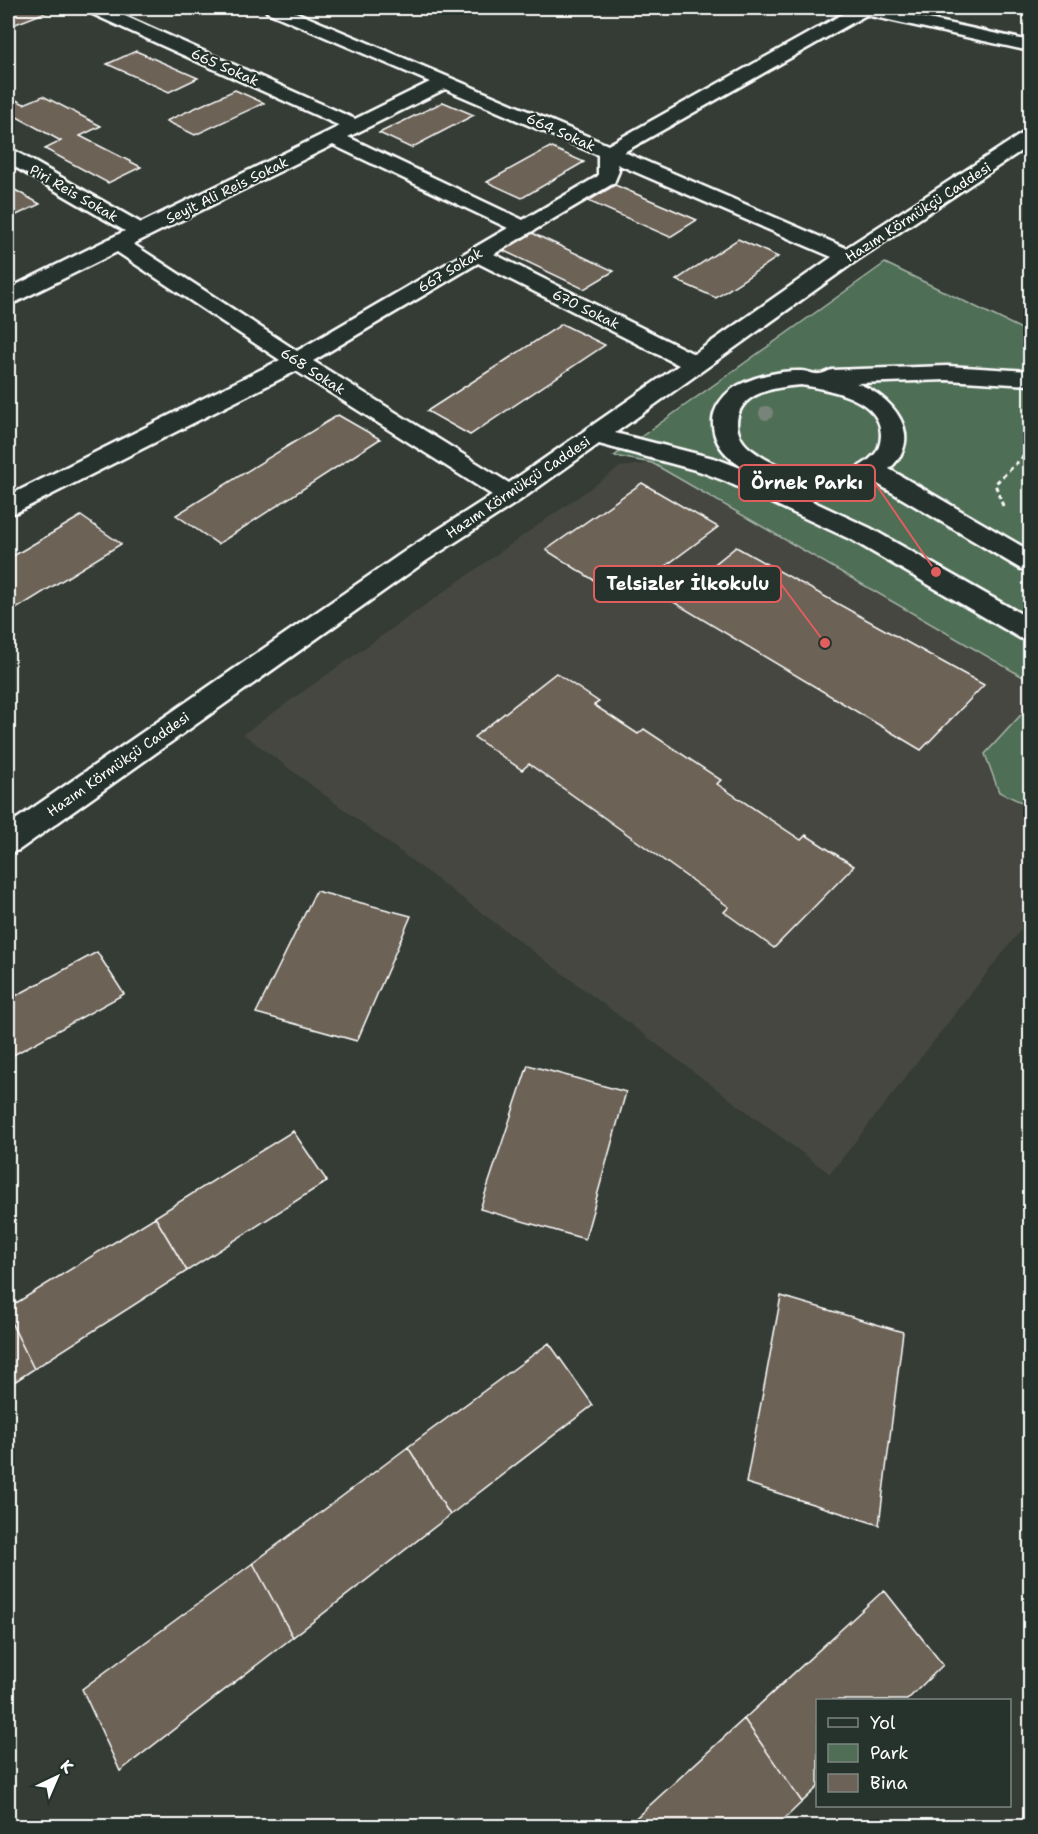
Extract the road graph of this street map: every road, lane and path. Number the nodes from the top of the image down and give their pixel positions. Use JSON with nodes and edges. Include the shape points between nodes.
{"nodes":[{"id":1,"x":94,"y":8,"type":"edge"},
{"id":2,"x":273,"y":8,"type":"edge"},
{"id":3,"x":861,"y":8,"type":"edge"},
{"id":4,"x":1030,"y":46,"type":"edge"},
{"id":5,"x":445,"y":82,"type":"junction"},
{"id":6,"x":356,"y":126,"type":"junction"},
{"id":7,"x":332,"y":137,"type":"junction"},
{"id":8,"x":1030,"y":137,"type":"edge"},
{"id":9,"x":609,"y":153,"type":"junction"},
{"id":10,"x":8,"y":155,"type":"edge"},
{"id":11,"x":522,"y":227,"type":"junction"},
{"id":12,"x":141,"y":232,"type":"junction"},
{"id":13,"x":118,"y":243,"type":"junction"},
{"id":14,"x":476,"y":254,"type":"junction"},
{"id":15,"x":848,"y":256,"type":"junction"},
{"id":16,"x":8,"y":297,"type":"edge"},
{"id":17,"x":297,"y":360,"type":"junction"},
{"id":18,"x":696,"y":364,"type":"junction"},
{"id":19,"x":801,"y":378,"type":"junction"},
{"id":20,"x":1030,"y":378,"type":"edge"},
{"id":21,"x":594,"y":435,"type":"junction"},
{"id":22,"x":728,"y":438,"type":"junction"},
{"id":23,"x":1030,"y":450,"type":"edge"},
{"id":24,"x":871,"y":469,"type":"junction"},
{"id":25,"x":722,"y":470,"type":"junction"},
{"id":26,"x":510,"y":495,"type":"junction"},
{"id":27,"x":8,"y":506,"type":"edge"},
{"id":28,"x":1029,"y":562,"type":"edge"},
{"id":29,"x":1030,"y":631,"type":"edge"},
{"id":30,"x":12,"y":830,"type":"edge"}],
"edges":[{"from":1,"to":6,"type":"street","name":"665 Sokak"},
{"from":2,"to":5,"type":"street","name":"664 Sokak"},
{"from":3,"to":4,"type":"street"},
{"from":3,"to":9,"type":"street"},
{"from":5,"to":6,"type":"street","name":"Seyit Ali Reis Sokak"},
{"from":5,"to":9,"type":"street","name":"664 Sokak"},
{"from":6,"to":7,"type":"street","name":"Seyit Ali Reis Sokak"},
{"from":7,"to":11,"type":"street"},
{"from":7,"to":12,"type":"street","name":"Seyit Ali Reis Sokak"},
{"from":8,"to":15,"type":"street","name":"Hazım Körmükçü Caddesi"},
{"from":9,"to":11,"type":"street","name":"667 Sokak","via":[[607,178]]},
{"from":9,"to":15,"type":"street","name":"664 Sokak"},
{"from":10,"to":12,"type":"street","name":"Piri Reis Sokak"},
{"from":11,"to":14,"type":"street","name":"667 Sokak"},
{"from":12,"to":13,"type":"street","name":"Seyit Ali Reis Sokak"},
{"from":13,"to":16,"type":"street","name":"Seyit Ali Reis Sokak"},
{"from":13,"to":17,"type":"street","name":"668 Sokak"},
{"from":14,"to":17,"type":"street","name":"667 Sokak"},
{"from":14,"to":18,"type":"street","name":"670 Sokak"},
{"from":15,"to":18,"type":"street","name":"Hazım Körmükçü Caddesi"},
{"from":17,"to":26,"type":"street","name":"668 Sokak"},
{"from":17,"to":27,"type":"street","name":"667 Sokak"},
{"from":18,"to":21,"type":"street","name":"Hazım Körmükçü Caddesi"},
{"from":19,"to":20,"type":"street","via":[[947,373]]},
{"from":19,"to":22,"type":"street","via":[[764,383],[736,398],[726,414]]},
{"from":19,"to":24,"type":"street","via":[[851,389],[885,415],[893,431],[892,447]]},
{"from":21,"to":25,"type":"street"},
{"from":21,"to":26,"type":"street","name":"Hazım Körmükçü Caddesi"},
{"from":22,"to":24,"type":"street","via":[[751,463],[787,477],[835,480]]},
{"from":22,"to":25,"type":"street"},
{"from":23,"to":28,"type":"path","via":[[995,484]]},
{"from":24,"to":28,"type":"street"},
{"from":25,"to":29,"type":"street","via":[[861,534]]},
{"from":26,"to":30,"type":"street","name":"Hazım Körmükçü Caddesi"}]}
